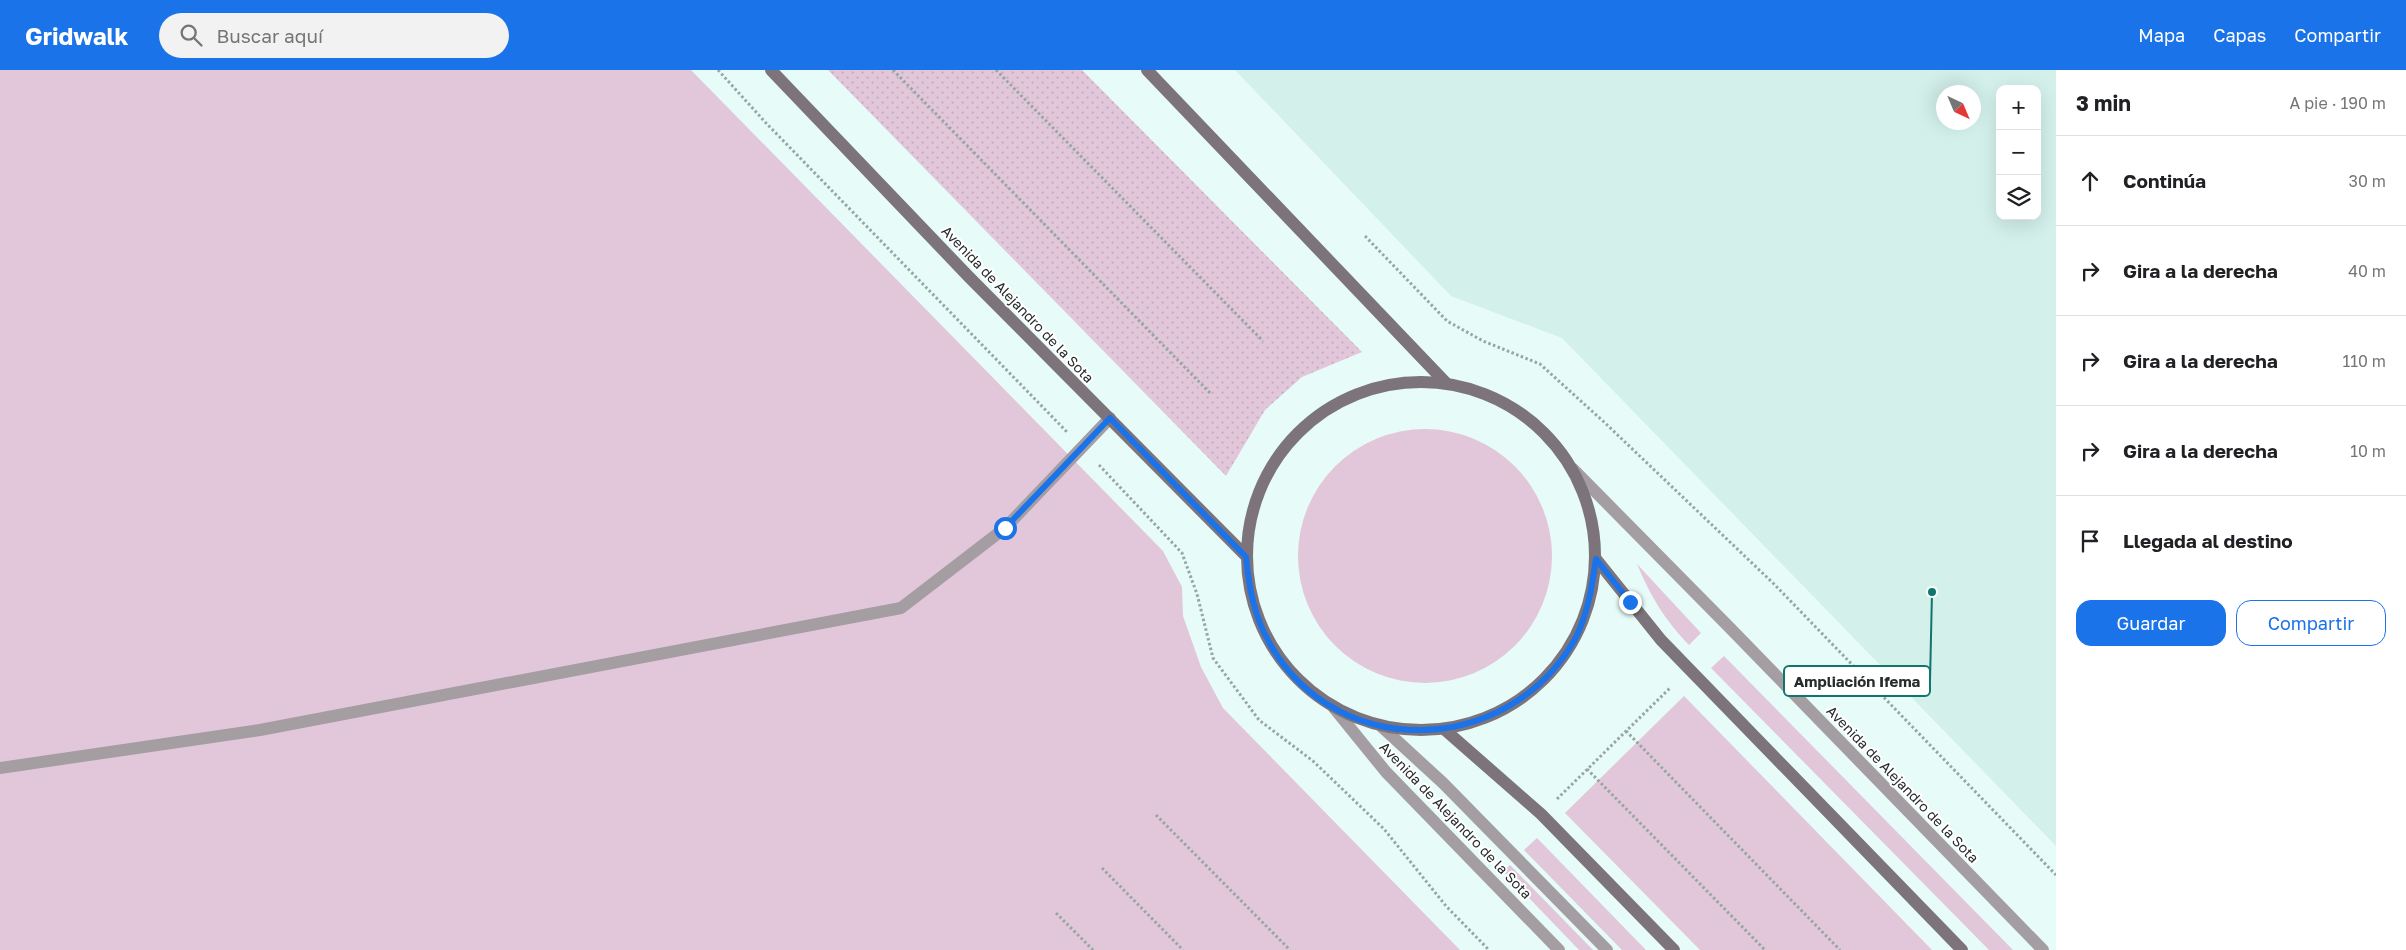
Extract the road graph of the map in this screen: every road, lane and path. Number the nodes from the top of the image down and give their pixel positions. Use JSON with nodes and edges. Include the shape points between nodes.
{"nodes":[{"id":1,"x":718,"y":70,"type":"edge"},
{"id":2,"x":771,"y":70,"type":"edge"},
{"id":3,"x":893,"y":70,"type":"edge"},
{"id":4,"x":996,"y":70,"type":"edge"},
{"id":5,"x":1147,"y":70,"type":"edge"},
{"id":6,"x":1365,"y":236,"type":"dead end"},
{"id":7,"x":1263,"y":342,"type":"dead end"},
{"id":8,"x":1446,"y":383,"type":"junction"},
{"id":9,"x":1210,"y":393,"type":"dead end"},
{"id":10,"x":1110,"y":418,"type":"junction"},
{"id":11,"x":1083,"y":448,"type":"junction"},
{"id":12,"x":1573,"y":469,"type":"junction"},
{"id":13,"x":1246,"y":557,"type":"junction"},
{"id":14,"x":1596,"y":559,"type":"junction"},
{"id":15,"x":1670,"y":688,"type":"dead end"},
{"id":16,"x":1334,"y":708,"type":"junction"},
{"id":17,"x":1382,"y":726,"type":"junction"},
{"id":18,"x":1444,"y":729,"type":"junction"},
{"id":19,"x":1626,"y":731,"type":"junction"},
{"id":20,"x":0,"y":768,"type":"edge"},
{"id":21,"x":1587,"y":769,"type":"junction"},
{"id":22,"x":1553,"y":803,"type":"dead end"},
{"id":23,"x":1156,"y":815,"type":"dead end"},
{"id":24,"x":1102,"y":868,"type":"dead end"},
{"id":25,"x":2056,"y":875,"type":"edge"},
{"id":26,"x":1056,"y":913,"type":"dead end"},
{"id":27,"x":1093,"y":950,"type":"edge"},
{"id":28,"x":1183,"y":950,"type":"edge"},
{"id":29,"x":1290,"y":950,"type":"edge"},
{"id":30,"x":1489,"y":950,"type":"edge"},
{"id":31,"x":1559,"y":950,"type":"edge"},
{"id":32,"x":1607,"y":950,"type":"edge"},
{"id":33,"x":1674,"y":950,"type":"edge"},
{"id":34,"x":1765,"y":950,"type":"edge"},
{"id":35,"x":1840,"y":950,"type":"edge"},
{"id":36,"x":1962,"y":950,"type":"edge"},
{"id":37,"x":2043,"y":950,"type":"edge"}],
"edges":[{"from":1,"to":11,"type":"path"},
{"from":2,"to":10,"type":"main road","name":"Avenida de Alejandro de la Sota"},
{"from":3,"to":9,"type":"path"},
{"from":4,"to":7,"type":"path"},
{"from":5,"to":8,"type":"main road"},
{"from":6,"to":25,"type":"path","via":[[1447,321],[1483,341],[1540,364],[1604,422],[1774,584]]},
{"from":8,"to":12,"type":"main road","via":[[1484,393],[1532,421]]},
{"from":8,"to":13,"type":"main road","via":[[1413,382],[1380,387],[1349,398],[1295,436],[1274,462],[1259,492],[1250,524]]},
{"from":10,"to":11,"type":"street"},
{"from":10,"to":13,"type":"main road","name":"Avenida de Alejandro de la Sota"},
{"from":11,"to":20,"type":"street","via":[[1005,528],[901,608],[260,730]]},
{"from":11,"to":30,"type":"path","via":[[1182,552],[1197,594],[1213,658],[1259,720],[1314,761],[1384,829],[1446,906]]},
{"from":12,"to":14,"type":"main road","via":[[1590,512]]},
{"from":12,"to":37,"type":"street","name":"Avenida de Alejandro de la Sota"},
{"from":13,"to":16,"type":"main road","via":[[1257,617],[1270,644],[1288,669]]},
{"from":14,"to":18,"type":"main road","via":[[1590,600],[1575,638],[1552,672],[1521,700],[1484,719]]},
{"from":14,"to":36,"type":"main road","via":[[1661,640]]},
{"from":15,"to":19,"type":"path"},
{"from":16,"to":17,"type":"main road"},
{"from":16,"to":31,"type":"street","name":"Avenida de Alejandro de la Sota","via":[[1386,772]]},
{"from":17,"to":18,"type":"main road","via":[[1413,731]]},
{"from":17,"to":32,"type":"street","name":"Avenida de Alejandro de la Sota","via":[[1443,783]]},
{"from":18,"to":33,"type":"main road","via":[[1541,814]]},
{"from":19,"to":21,"type":"path"},
{"from":19,"to":35,"type":"path"},
{"from":21,"to":22,"type":"path"},
{"from":21,"to":34,"type":"path"},
{"from":23,"to":29,"type":"path"},
{"from":24,"to":28,"type":"path"},
{"from":26,"to":27,"type":"path"}]}
